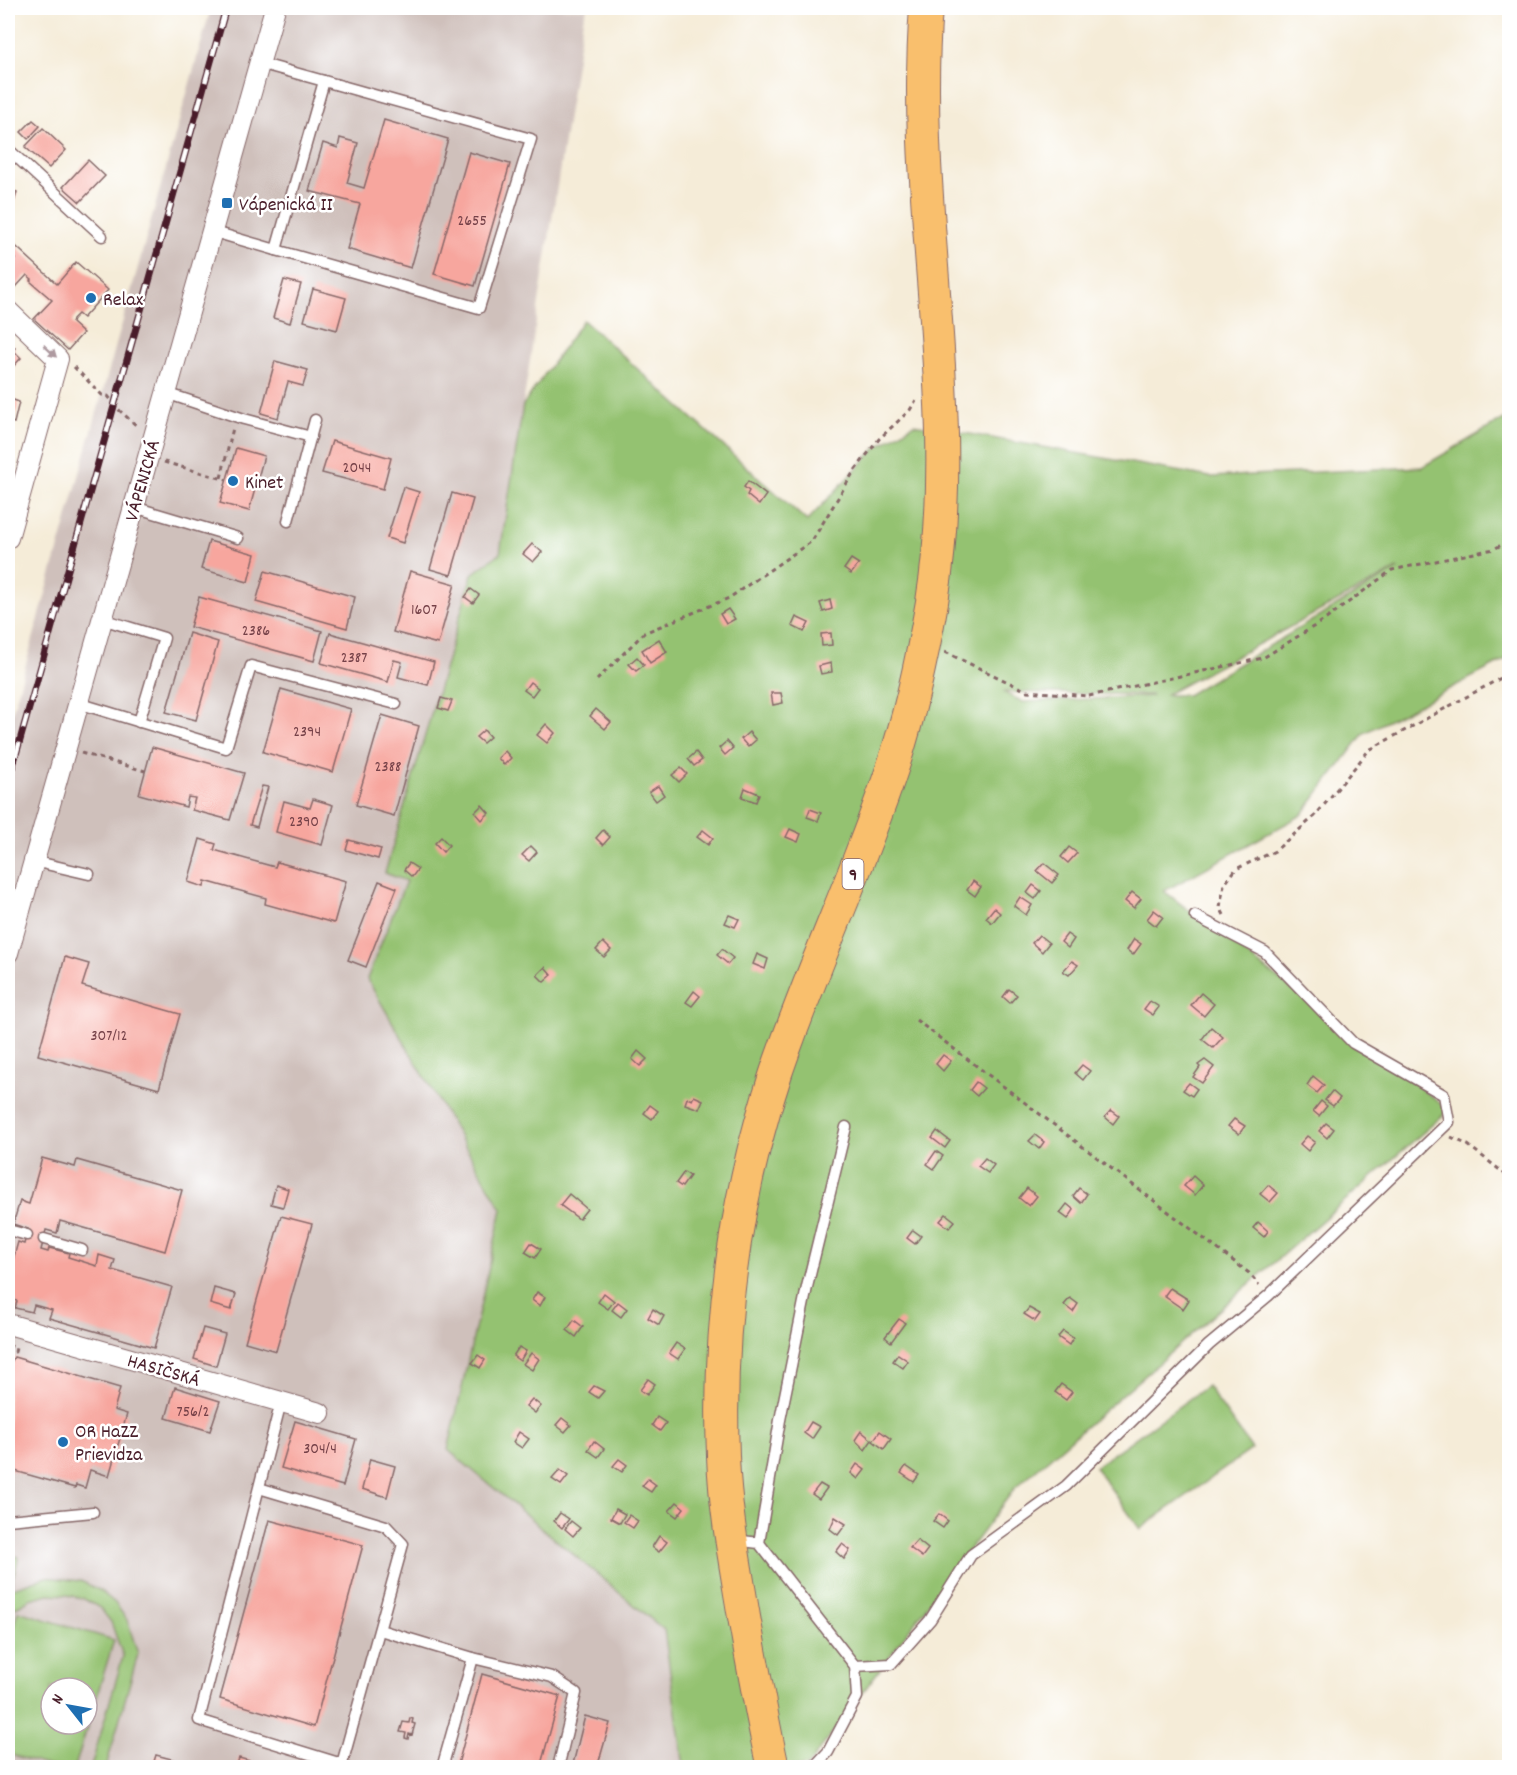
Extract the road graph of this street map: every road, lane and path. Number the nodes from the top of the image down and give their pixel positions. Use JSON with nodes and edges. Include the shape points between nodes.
{"nodes":[{"id":1,"x":275,"y":8,"type":"edge"},
{"id":2,"x":926,"y":8,"type":"edge"},
{"id":3,"x":259,"y":63,"type":"junction"},
{"id":4,"x":324,"y":81,"type":"junction"},
{"id":5,"x":8,"y":149,"type":"edge"},
{"id":6,"x":211,"y":231,"type":"junction"},
{"id":7,"x":102,"y":236,"type":"dead end"},
{"id":8,"x":276,"y":250,"type":"junction"},
{"id":9,"x":8,"y":311,"type":"edge"},
{"id":10,"x":58,"y":358,"type":"junction"},
{"id":11,"x":940,"y":366,"type":"junction"},
{"id":12,"x":166,"y":393,"type":"junction"},
{"id":13,"x":127,"y":415,"type":"dead end"},
{"id":14,"x":236,"y":416,"type":"junction"},
{"id":15,"x":315,"y":420,"type":"dead end"},
{"id":16,"x":310,"y":437,"type":"junction"},
{"id":17,"x":148,"y":457,"type":"junction"},
{"id":18,"x":220,"y":478,"type":"junction"},
{"id":19,"x":227,"y":480,"type":"dead end"},
{"id":20,"x":134,"y":507,"type":"junction"},
{"id":21,"x":288,"y":521,"type":"dead end"},
{"id":22,"x":8,"y":538,"type":"edge"},
{"id":23,"x":238,"y":538,"type":"dead end"},
{"id":24,"x":1509,"y":540,"type":"edge"},
{"id":25,"x":102,"y":619,"type":"junction"},
{"id":26,"x":925,"y":642,"type":"junction"},
{"id":27,"x":1509,"y":673,"type":"edge"},
{"id":28,"x":597,"y":680,"type":"dead end"},
{"id":29,"x":78,"y":704,"type":"junction"},
{"id":30,"x":396,"y":704,"type":"dead end"},
{"id":31,"x":139,"y":722,"type":"junction"},
{"id":32,"x":65,"y":748,"type":"junction"},
{"id":33,"x":145,"y":771,"type":"dead end"},
{"id":34,"x":33,"y":861,"type":"junction"},
{"id":35,"x":89,"y":874,"type":"dead end"},
{"id":36,"x":1195,"y":916,"type":"dead end"},
{"id":37,"x":1233,"y":935,"type":"junction"},
{"id":38,"x":8,"y":953,"type":"edge"},
{"id":39,"x":916,"y":1020,"type":"dead end"},
{"id":40,"x":846,"y":1127,"type":"dead end"},
{"id":41,"x":1439,"y":1131,"type":"junction"},
{"id":42,"x":1509,"y":1178,"type":"edge"},
{"id":43,"x":8,"y":1230,"type":"edge"},
{"id":44,"x":27,"y":1235,"type":"dead end"},
{"id":45,"x":44,"y":1239,"type":"dead end"},
{"id":46,"x":82,"y":1250,"type":"dead end"},
{"id":47,"x":1268,"y":1296,"type":"junction"},
{"id":48,"x":8,"y":1324,"type":"edge"},
{"id":49,"x":8,"y":1345,"type":"edge"},
{"id":50,"x":8,"y":1350,"type":"edge"},
{"id":51,"x":281,"y":1402,"type":"junction"},
{"id":52,"x":320,"y":1413,"type":"dead end"},
{"id":53,"x":259,"y":1488,"type":"junction"},
{"id":54,"x":93,"y":1512,"type":"dead end"},
{"id":55,"x":8,"y":1520,"type":"edge"},
{"id":56,"x":745,"y":1541,"type":"junction"},
{"id":57,"x":380,"y":1630,"type":"junction"},
{"id":58,"x":473,"y":1658,"type":"junction"},
{"id":59,"x":855,"y":1666,"type":"junction"},
{"id":60,"x":342,"y":1766,"type":"edge"},
{"id":61,"x":442,"y":1767,"type":"edge"},
{"id":62,"x":558,"y":1767,"type":"edge"},
{"id":63,"x":773,"y":1767,"type":"edge"},
{"id":64,"x":813,"y":1767,"type":"edge"}],
"edges":[{"from":1,"to":3,"type":"street","name":"VÁPENICKÁ"},
{"from":2,"to":11,"type":"main road","number":"9","via":[[924,156]]},
{"from":3,"to":4,"type":"lane"},
{"from":3,"to":6,"type":"street","name":"VÁPENICKÁ"},
{"from":4,"to":8,"type":"lane"},
{"from":4,"to":8,"type":"lane","via":[[531,139],[479,308]]},
{"from":5,"to":7,"type":"lane"},
{"from":6,"to":8,"type":"lane"},
{"from":6,"to":12,"type":"street","name":"VÁPENICKÁ"},
{"from":9,"to":10,"type":"street","one_way":true},
{"from":10,"to":13,"type":"path","via":[[67,360]]},
{"from":10,"to":22,"type":"street"},
{"from":11,"to":26,"type":"main road","number":"9","via":[[941,492],[933,596]]},
{"from":11,"to":28,"type":"path","via":[[910,410],[879,439],[853,473],[812,541],[729,598],[644,633]]},
{"from":12,"to":14,"type":"lane"},
{"from":12,"to":17,"type":"street","name":"VÁPENICKÁ"},
{"from":14,"to":16,"type":"lane"},
{"from":14,"to":18,"type":"path"},
{"from":15,"to":16,"type":"lane"},
{"from":16,"to":21,"type":"lane"},
{"from":17,"to":18,"type":"path"},
{"from":17,"to":20,"type":"street","name":"VÁPENICKÁ"},
{"from":18,"to":19,"type":"path"},
{"from":20,"to":23,"type":"lane"},
{"from":20,"to":25,"type":"street","name":"VÁPENICKÁ"},
{"from":24,"to":26,"type":"path","via":[[1494,549],[1392,570],[1326,619],[1263,658],[1089,696],[1027,690]]},
{"from":25,"to":29,"type":"street","name":"VÁPENICKÁ"},
{"from":25,"to":31,"type":"lane","via":[[164,638]]},
{"from":26,"to":56,"type":"main road","number":"9","via":[[910,711],[879,810],[806,989],[775,1077],[746,1184],[724,1337],[723,1459]]},
{"from":27,"to":37,"type":"path","via":[[1369,750],[1315,816],[1275,851],[1236,869],[1224,885],[1220,907]]},
{"from":29,"to":31,"type":"lane"},
{"from":29,"to":32,"type":"street","name":"VÁPENICKÁ"},
{"from":30,"to":31,"type":"lane","via":[[251,666],[226,748]]},
{"from":32,"to":33,"type":"path"},
{"from":32,"to":34,"type":"street","name":"VÁPENICKÁ"},
{"from":34,"to":35,"type":"lane"},
{"from":34,"to":38,"type":"street","name":"VÁPENICKÁ"},
{"from":36,"to":37,"type":"lane"},
{"from":37,"to":41,"type":"lane","via":[[1265,952],[1353,1043],[1444,1095],[1449,1122]]},
{"from":39,"to":47,"type":"path","via":[[1249,1273]]},
{"from":40,"to":56,"type":"lane","via":[[780,1420]]},
{"from":41,"to":42,"type":"path","via":[[1468,1145]]},
{"from":41,"to":47,"type":"lane"},
{"from":43,"to":44,"type":"lane"},
{"from":45,"to":46,"type":"lane"},
{"from":47,"to":59,"type":"lane","via":[[1209,1345],[1066,1486],[971,1555],[930,1620],[891,1664]]},
{"from":48,"to":51,"type":"street","name":"HASIČSKÁ"},
{"from":49,"to":50,"type":"path","via":[[16,1348],[15,1352]]},
{"from":51,"to":52,"type":"street","name":"HASIČSKÁ"},
{"from":51,"to":53,"type":"lane"},
{"from":53,"to":57,"type":"lane","via":[[386,1526],[404,1544]]},
{"from":53,"to":60,"type":"lane","via":[[199,1720]]},
{"from":54,"to":55,"type":"lane"},
{"from":56,"to":59,"type":"lane"},
{"from":56,"to":63,"type":"main road","number":"9","via":[[765,1731]]},
{"from":57,"to":58,"type":"lane"},
{"from":57,"to":60,"type":"lane"},
{"from":58,"to":61,"type":"lane"},
{"from":58,"to":62,"type":"lane","via":[[552,1677],[576,1694]]},
{"from":59,"to":64,"type":"lane","via":[[857,1697],[828,1752]]}]}
